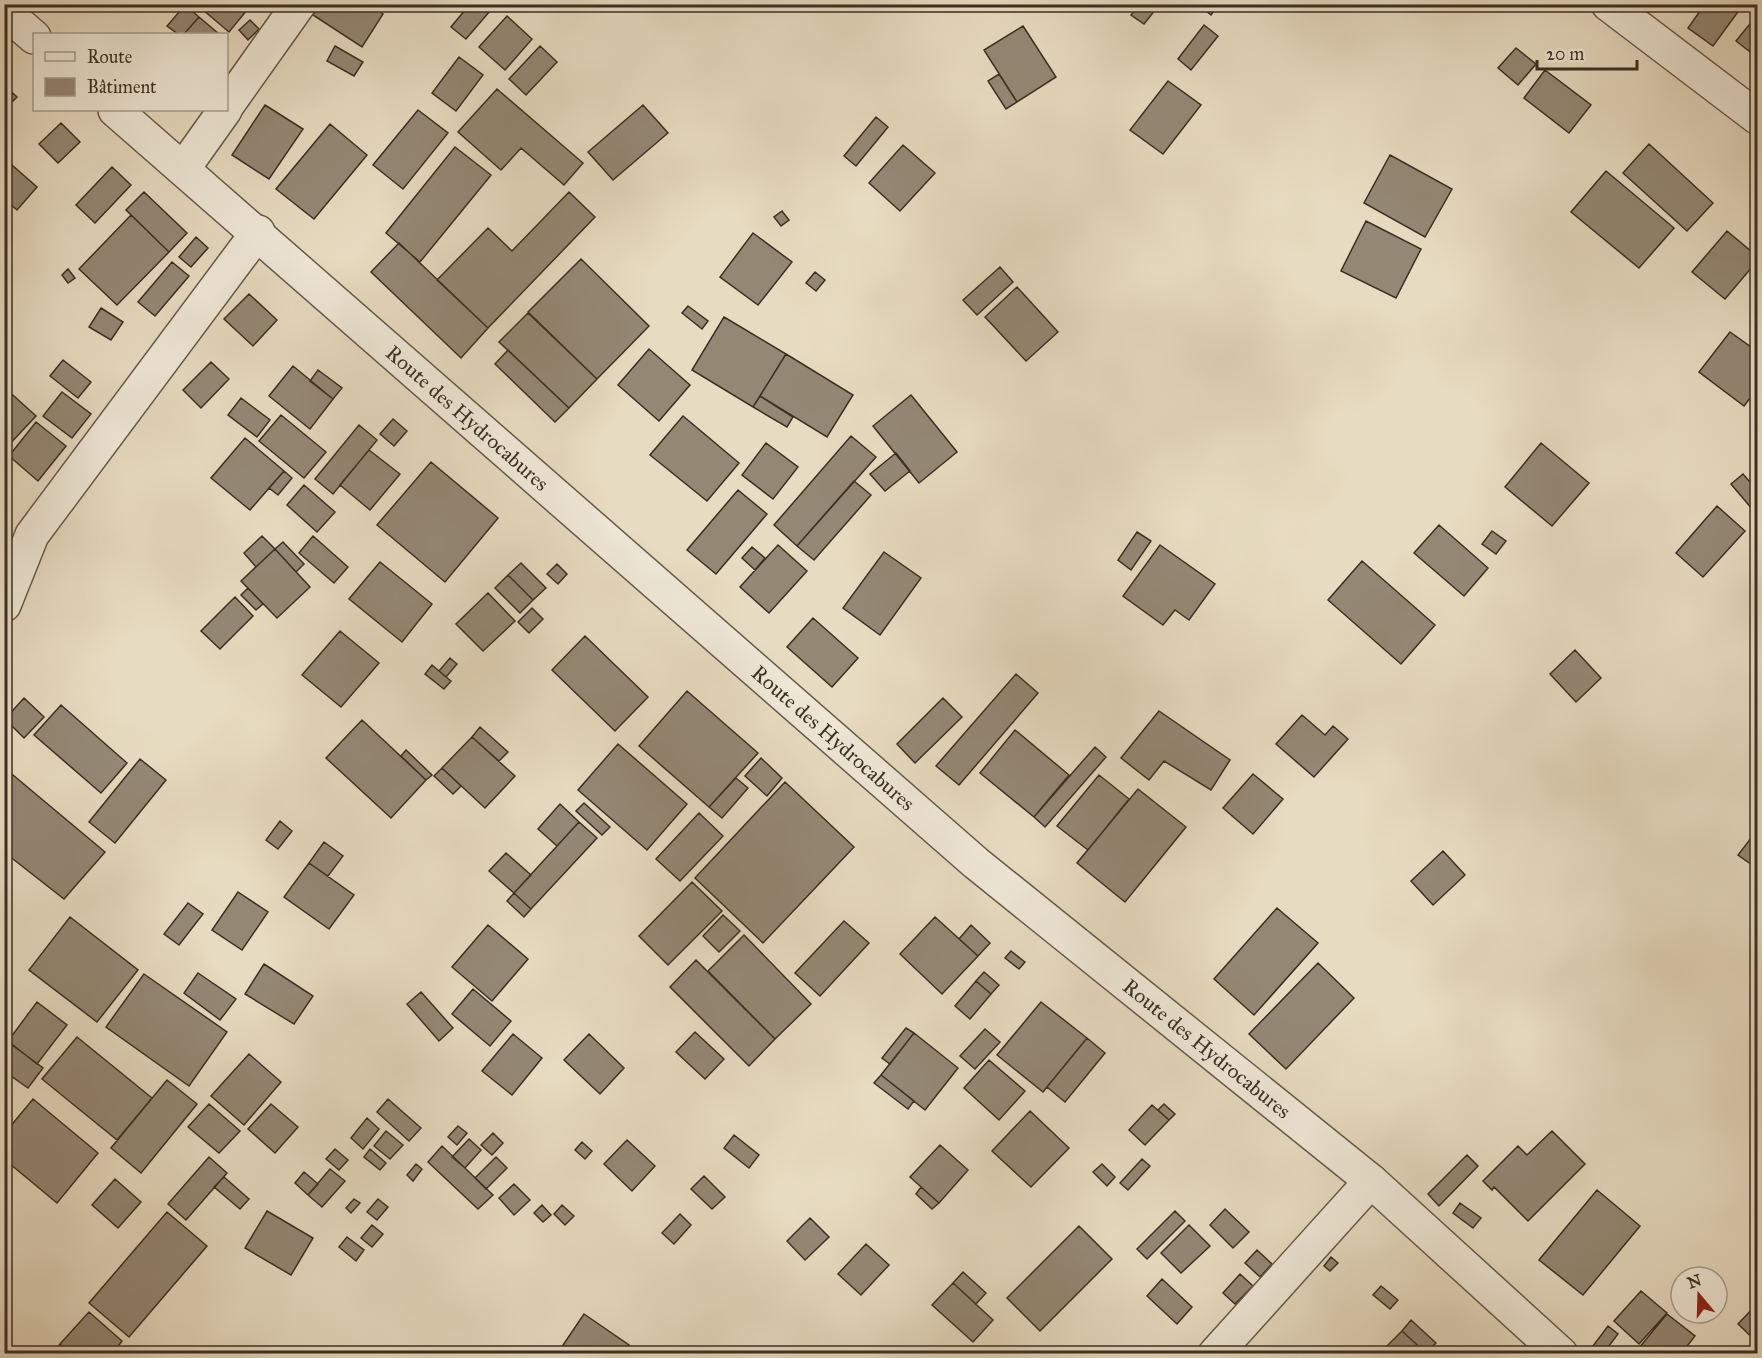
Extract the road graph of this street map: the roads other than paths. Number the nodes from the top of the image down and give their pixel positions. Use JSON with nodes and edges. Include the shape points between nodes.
{"nodes":[{"id":1,"x":299,"y":4,"type":"edge"},
{"id":2,"x":1608,"y":4,"type":"edge"},
{"id":3,"x":4,"y":11,"type":"edge"},
{"id":4,"x":33,"y":37,"type":"edge"},
{"id":5,"x":228,"y":105,"type":"edge"},
{"id":6,"x":116,"y":111,"type":"edge"},
{"id":7,"x":224,"y":111,"type":"edge"},
{"id":8,"x":1758,"y":118,"type":"edge"},
{"id":9,"x":183,"y":170,"type":"junction"},
{"id":10,"x":258,"y":232,"type":"junction"},
{"id":11,"x":4,"y":605,"type":"edge"},
{"id":12,"x":1371,"y":1180,"type":"junction"},
{"id":13,"x":1215,"y":1353,"type":"edge"},
{"id":14,"x":1561,"y":1353,"type":"edge"}],
"edges":[{"from":1,"to":5,"type":"street"},
{"from":2,"to":8,"type":"street"},
{"from":3,"to":4,"type":"street"},
{"from":6,"to":9,"type":"street","name":"Route des Hydrocabures"},
{"from":7,"to":9,"type":"street"},
{"from":9,"to":10,"type":"street","name":"Route des Hydrocabures"},
{"from":10,"to":11,"type":"street","via":[[32,535]]},
{"from":10,"to":12,"type":"street","name":"Route des Hydrocabures","via":[[976,863]]},
{"from":12,"to":13,"type":"street"},
{"from":12,"to":14,"type":"street","name":"Route des Hydrocabures"}]}
